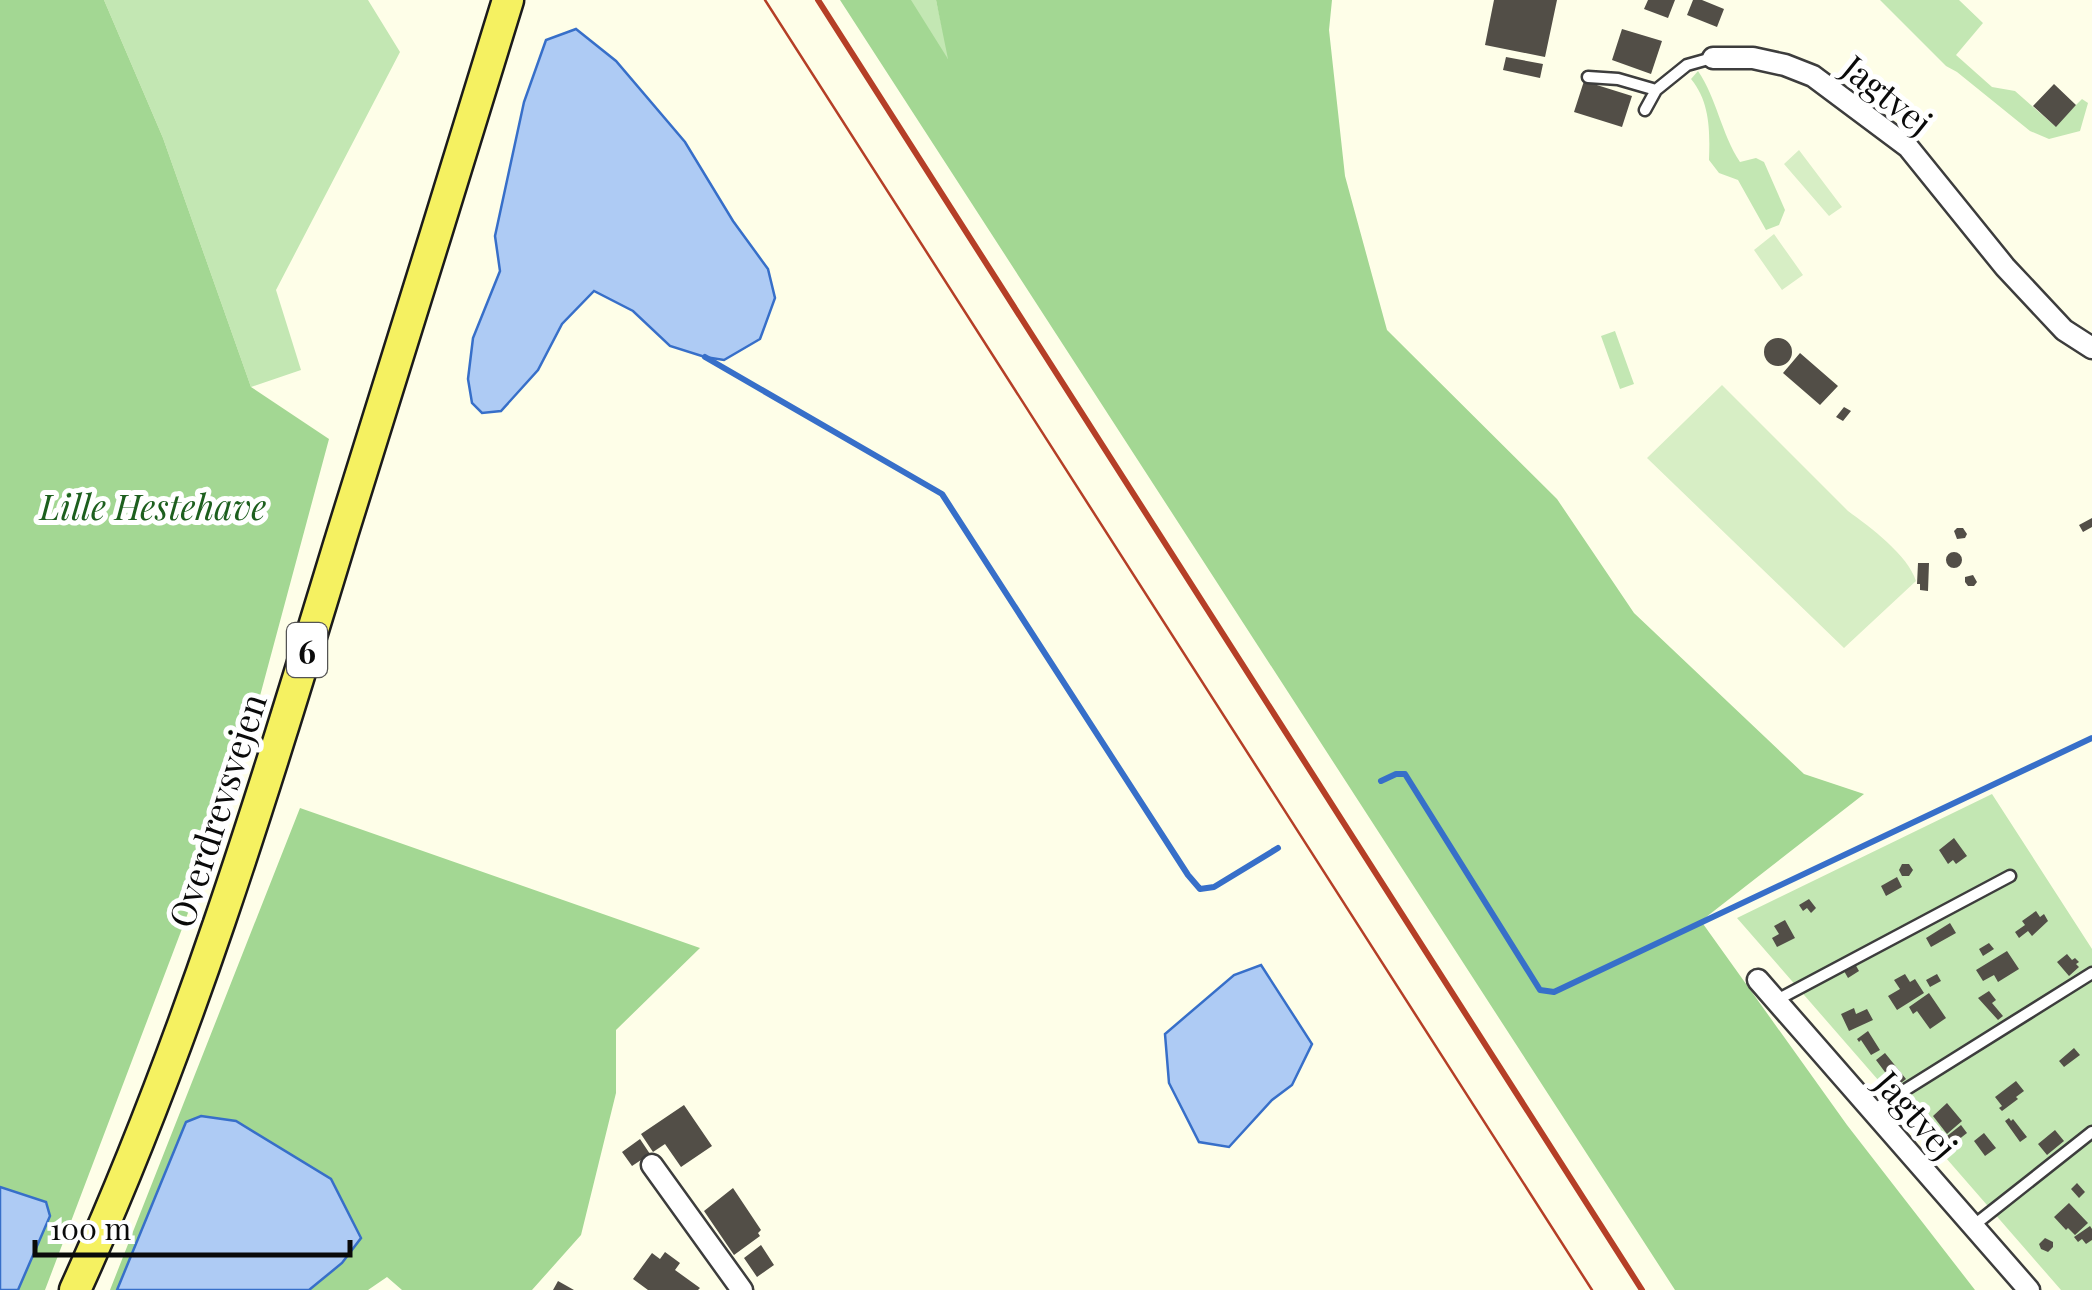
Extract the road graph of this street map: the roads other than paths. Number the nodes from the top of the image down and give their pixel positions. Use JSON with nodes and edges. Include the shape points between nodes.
{"nodes":[{"id":1,"x":508,"y":0,"type":"edge"},
{"id":2,"x":1712,"y":58,"type":"joint"},
{"id":3,"x":1588,"y":77,"type":"dead end"},
{"id":4,"x":1656,"y":90,"type":"junction"},
{"id":5,"x":1646,"y":110,"type":"dead end"},
{"id":6,"x":2092,"y":348,"type":"edge"},
{"id":7,"x":2010,"y":876,"type":"dead end"},
{"id":8,"x":2092,"y":973,"type":"edge"},
{"id":9,"x":1758,"y":980,"type":"dead end"},
{"id":10,"x":1776,"y":1001,"type":"junction"},
{"id":11,"x":1872,"y":1111,"type":"junction"},
{"id":12,"x":2092,"y":1132,"type":"edge"},
{"id":13,"x":652,"y":1165,"type":"dead end"},
{"id":14,"x":1973,"y":1226,"type":"junction"},
{"id":15,"x":76,"y":1290,"type":"edge"},
{"id":16,"x":742,"y":1290,"type":"edge"},
{"id":17,"x":2028,"y":1290,"type":"edge"}],
"edges":[{"from":1,"to":15,"type":"main road","name":"Overdrevsvejen","number":"6","via":[[262,799],[191,1007]]},
{"from":2,"to":4,"type":"lane","name":"Jagtvej","via":[[1687,64]]},
{"from":2,"to":6,"type":"street","name":"Jagtvej","via":[[1753,58],[1813,76],[1908,147],[2005,267],[2064,330]]},
{"from":3,"to":4,"type":"lane"},
{"from":4,"to":5,"type":"lane","name":"Jagtvej"},
{"from":7,"to":10,"type":"lane"},
{"from":8,"to":11,"type":"lane"},
{"from":9,"to":10,"type":"street","name":"Jagtvej"},
{"from":10,"to":11,"type":"street","name":"Jagtvej"},
{"from":11,"to":14,"type":"street","name":"Jagtvej"},
{"from":12,"to":14,"type":"lane"},
{"from":13,"to":16,"type":"street"},
{"from":14,"to":17,"type":"street","name":"Jagtvej"}]}
